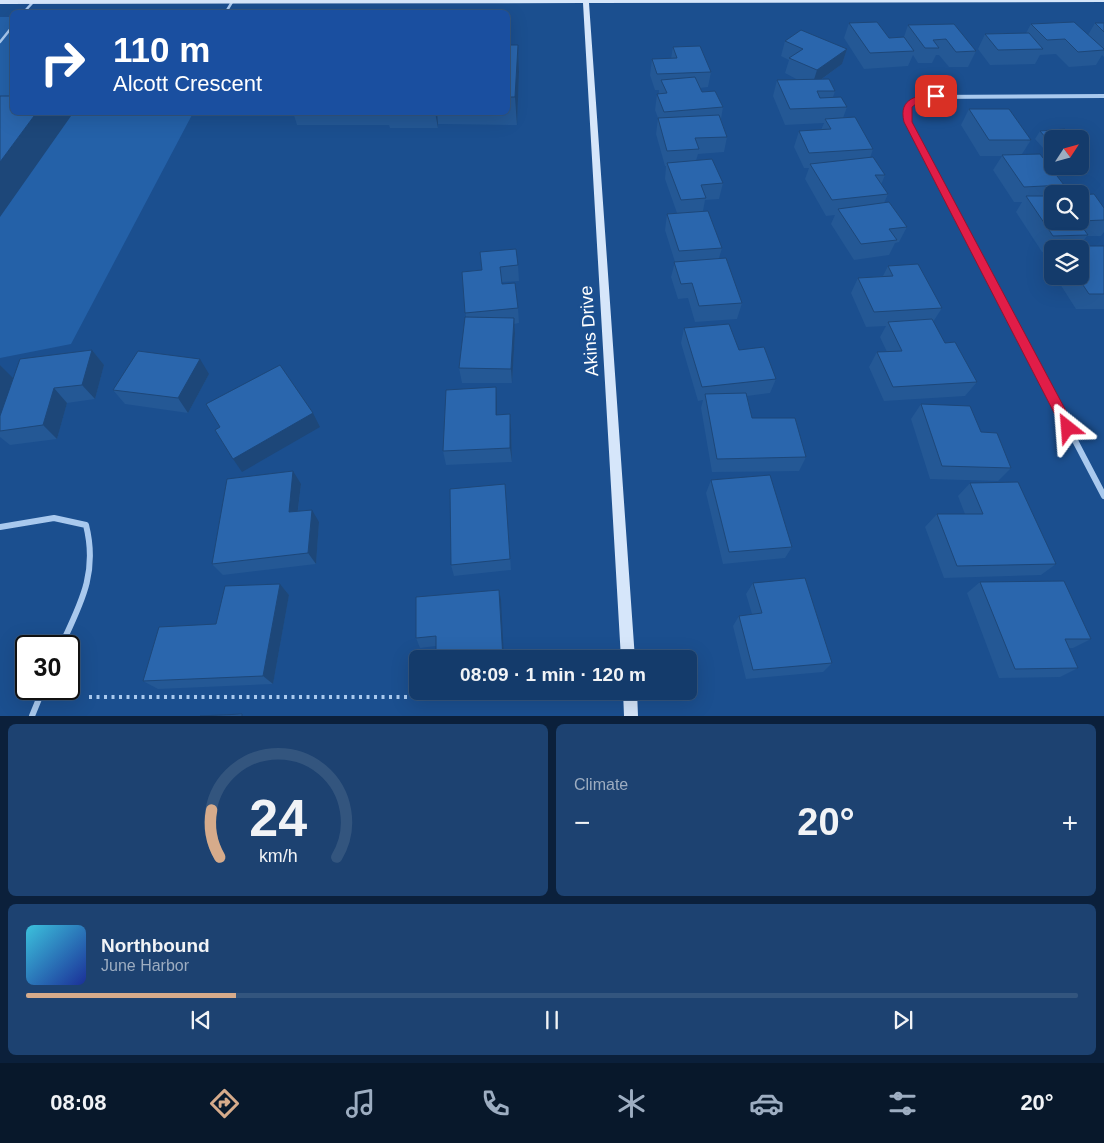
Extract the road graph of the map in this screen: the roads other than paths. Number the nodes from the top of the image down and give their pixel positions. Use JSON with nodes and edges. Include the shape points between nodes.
{"nodes":[{"id":1,"x":1104,"y":0,"type":"edge"},
{"id":2,"x":34,"y":1,"type":"edge"},
{"id":3,"x":587,"y":1,"type":"edge"},
{"id":4,"x":0,"y":2,"type":"edge"},
{"id":5,"x":232,"y":2,"type":"junction"},
{"id":6,"x":227,"y":10,"type":"edge"},
{"id":7,"x":10,"y":30,"type":"edge"},
{"id":8,"x":0,"y":42,"type":"edge"},
{"id":9,"x":1104,"y":96,"type":"edge"},
{"id":10,"x":1104,"y":496,"type":"edge"},
{"id":11,"x":0,"y":527,"type":"edge"},
{"id":12,"x":66,"y":635,"type":"edge"},
{"id":13,"x":627,"y":650,"type":"edge"},
{"id":14,"x":39,"y":700,"type":"edge"},
{"id":15,"x":630,"y":700,"type":"edge"},
{"id":16,"x":32,"y":716,"type":"edge"},
{"id":17,"x":631,"y":716,"type":"edge"}],
"edges":[{"from":1,"to":3,"type":"main road"},
{"from":2,"to":4,"type":"main road"},
{"from":2,"to":5,"type":"main road"},
{"from":3,"to":5,"type":"main road"},
{"from":3,"to":13,"type":"main road","name":"Akins Drive"},
{"from":5,"to":6,"type":"lane"},
{"from":7,"to":8,"type":"lane"},
{"from":9,"to":10,"type":"street","via":[[926,97],[910,103],[906,113]]},
{"from":11,"to":12,"type":"street","via":[[56,517],[74,519],[86,525],[92,542],[93,563]]},
{"from":14,"to":16,"type":"street"},
{"from":15,"to":17,"type":"main road"}]}
